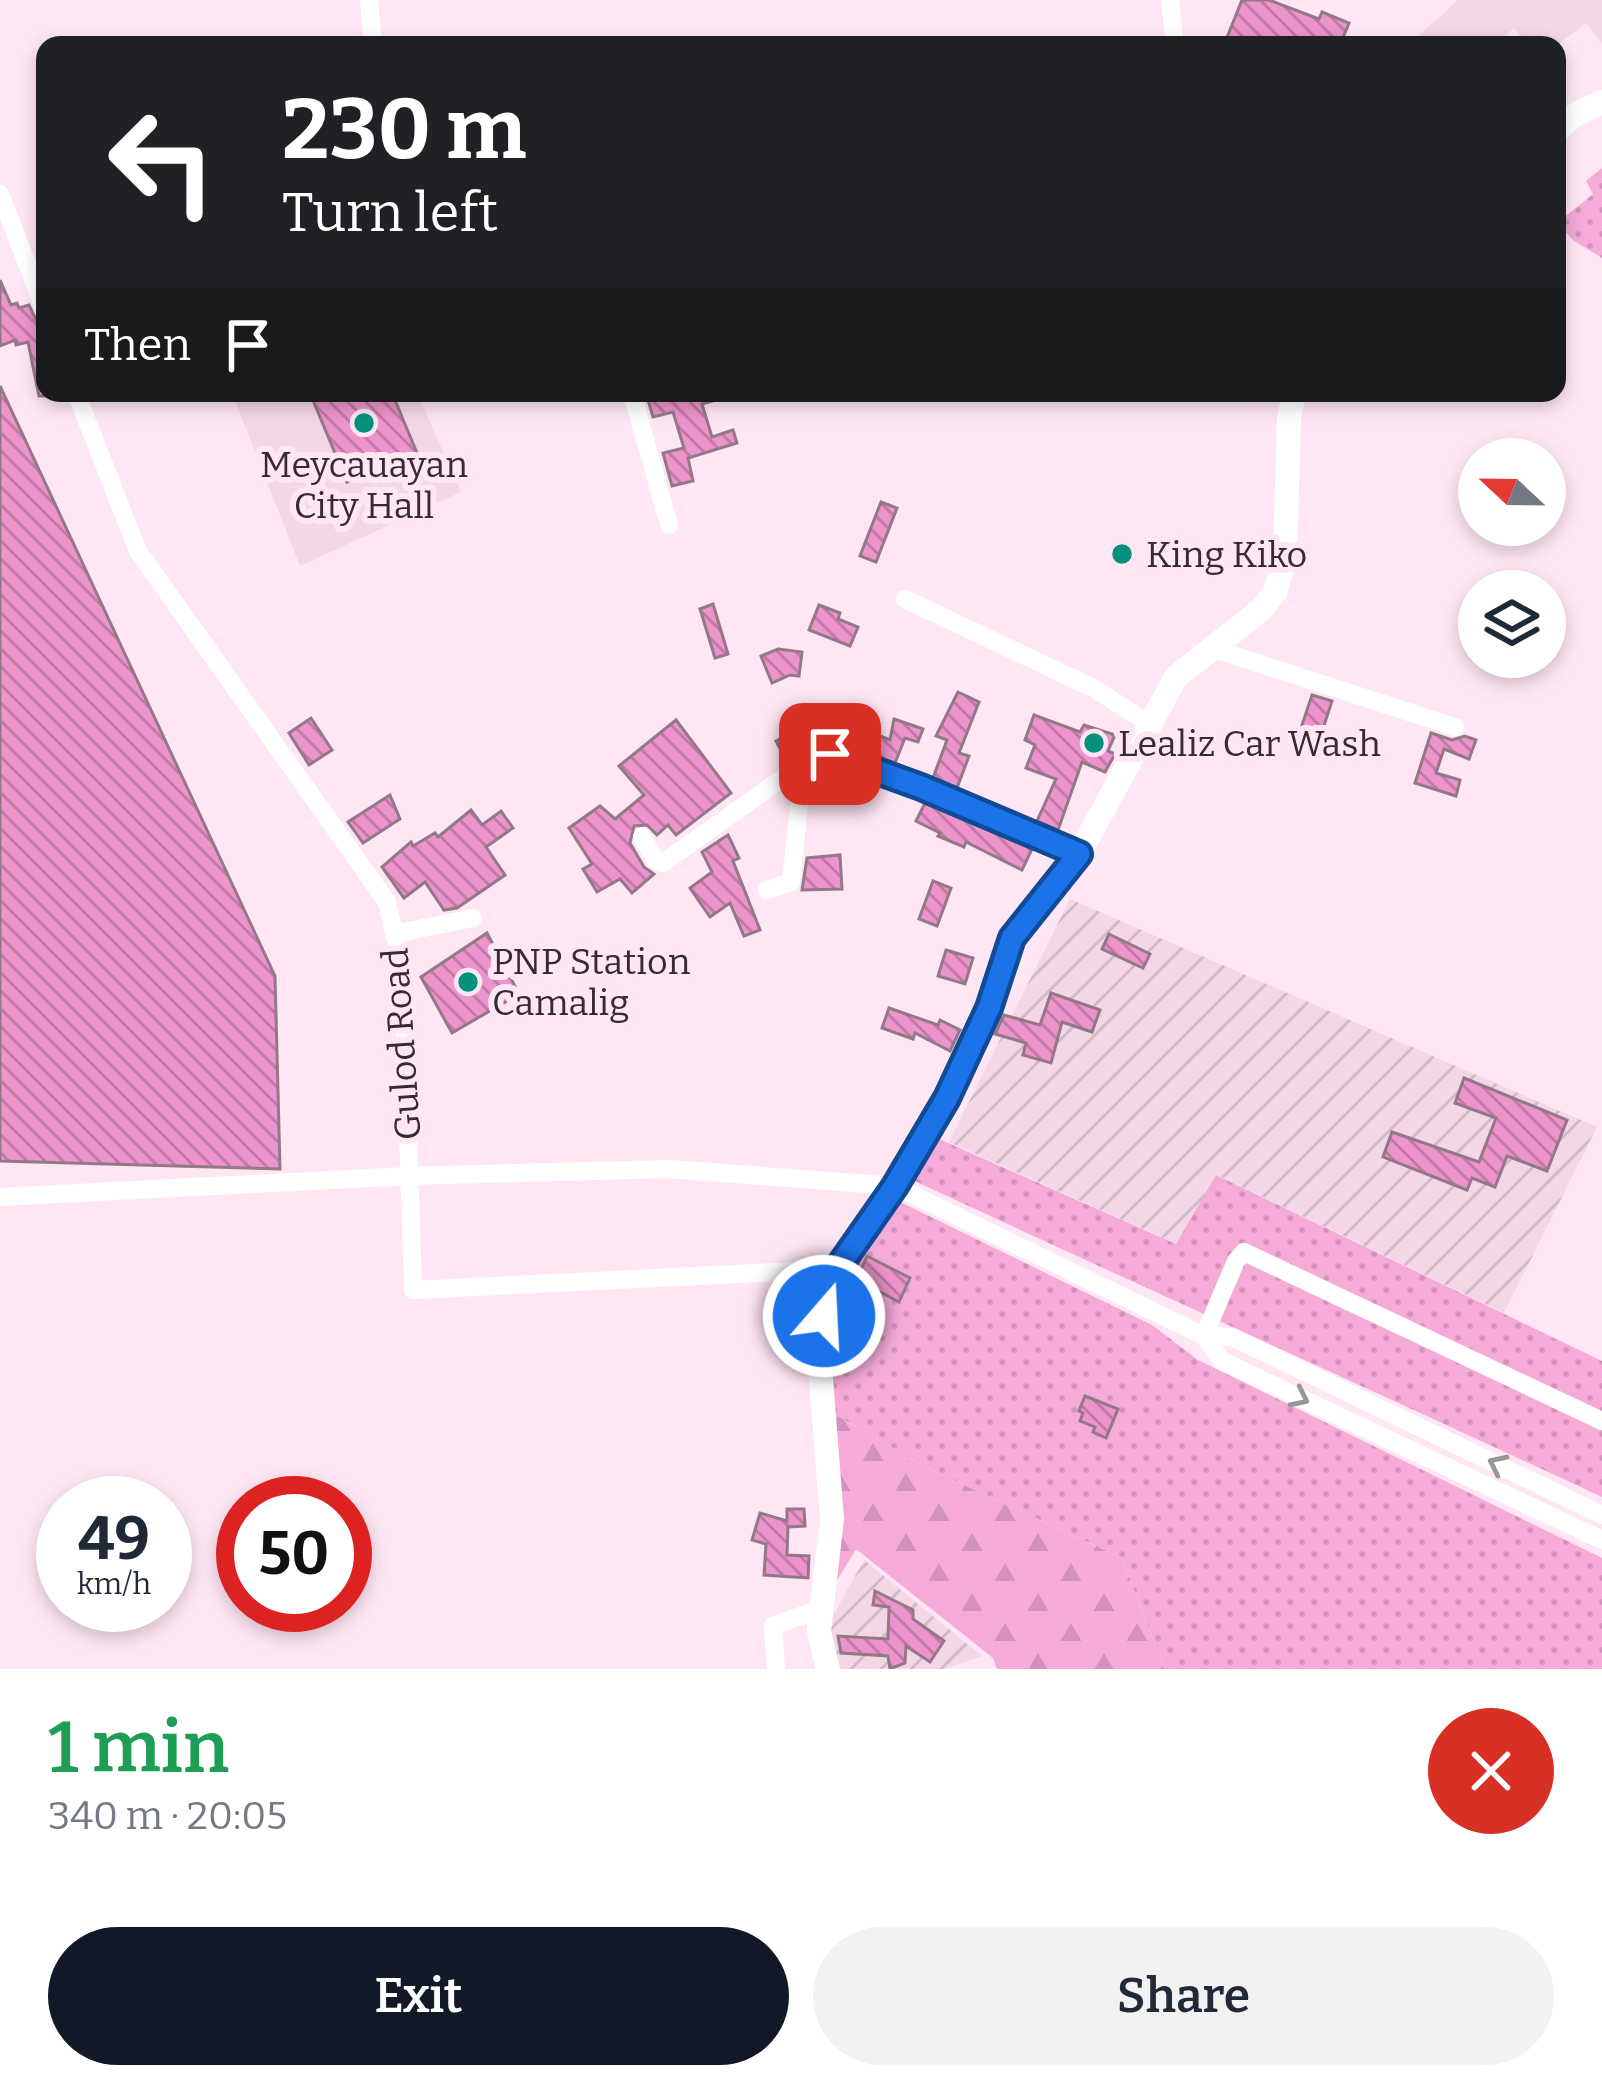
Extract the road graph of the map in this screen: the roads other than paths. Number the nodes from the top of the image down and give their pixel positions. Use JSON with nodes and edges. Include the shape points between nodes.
{"nodes":[{"id":1,"x":369,"y":0,"type":"edge"},
{"id":2,"x":1170,"y":0,"type":"edge"},
{"id":3,"x":373,"y":36,"type":"edge"},
{"id":4,"x":1174,"y":36,"type":"edge"},
{"id":5,"x":1602,"y":102,"type":"edge"},
{"id":6,"x":1566,"y":122,"type":"edge"},
{"id":7,"x":0,"y":194,"type":"edge"},
{"id":8,"x":6,"y":225,"type":"edge"},
{"id":9,"x":36,"y":290,"type":"edge"},
{"id":10,"x":79,"y":402,"type":"edge"},
{"id":11,"x":635,"y":402,"type":"edge"},
{"id":12,"x":1287,"y":402,"type":"edge"},
{"id":13,"x":669,"y":525,"type":"dead end"},
{"id":14,"x":904,"y":599,"type":"dead end"},
{"id":15,"x":1211,"y":647,"type":"junction"},
{"id":16,"x":1150,"y":725,"type":"junction"},
{"id":17,"x":1455,"y":727,"type":"dead end"},
{"id":18,"x":803,"y":768,"type":"junction"},
{"id":19,"x":642,"y":837,"type":"dead end"},
{"id":20,"x":1079,"y":854,"type":"junction"},
{"id":21,"x":767,"y":890,"type":"dead end"},
{"id":22,"x":473,"y":918,"type":"dead end"},
{"id":23,"x":394,"y":934,"type":"junction"},
{"id":24,"x":409,"y":1176,"type":"junction"},
{"id":25,"x":895,"y":1186,"type":"junction"},
{"id":26,"x":0,"y":1197,"type":"edge"},
{"id":27,"x":837,"y":1269,"type":"junction"},
{"id":28,"x":1204,"y":1336,"type":"junction"},
{"id":29,"x":1602,"y":1420,"type":"edge"},
{"id":30,"x":1602,"y":1515,"type":"edge"},
{"id":31,"x":1602,"y":1540,"type":"edge"},
{"id":32,"x":820,"y":1610,"type":"junction"},
{"id":33,"x":776,"y":1669,"type":"edge"},
{"id":34,"x":828,"y":1669,"type":"edge"}],
"edges":[{"from":1,"to":3,"type":"street"},
{"from":2,"to":4,"type":"street"},
{"from":5,"to":6,"type":"main road"},
{"from":7,"to":8,"type":"street"},
{"from":8,"to":9,"type":"street"},
{"from":10,"to":23,"type":"street","name":"Gulod Road","via":[[137,551],[387,902]]},
{"from":11,"to":13,"type":"street"},
{"from":12,"to":15,"type":"main road","via":[[1282,577],[1262,609]]},
{"from":14,"to":16,"type":"street","via":[[1095,689]]},
{"from":15,"to":16,"type":"main road","via":[[1176,677]]},
{"from":15,"to":17,"type":"street"},
{"from":16,"to":20,"type":"main road"},
{"from":18,"to":19,"type":"street","via":[[663,863]]},
{"from":18,"to":20,"type":"street","via":[[830,754],[846,757]]},
{"from":18,"to":21,"type":"street","via":[[791,882]]},
{"from":20,"to":25,"type":"main road","via":[[1012,938],[972,1047]]},
{"from":22,"to":23,"type":"street"},
{"from":23,"to":24,"type":"street","name":"Gulod Road","via":[[403,971]]},
{"from":24,"to":25,"type":"street","via":[[668,1169]]},
{"from":24,"to":26,"type":"street"},
{"from":24,"to":27,"type":"street","name":"Gulod Road","via":[[412,1290]]},
{"from":25,"to":27,"type":"main road"},
{"from":25,"to":28,"type":"street"},
{"from":27,"to":32,"type":"main road","via":[[818,1341],[832,1519]]},
{"from":28,"to":29,"type":"street","via":[[1244,1252]]},
{"from":30,"to":28,"type":"street","one_way":true,"via":[[1232,1336]]},
{"from":28,"to":31,"type":"street","one_way":true,"via":[[1222,1361]]},
{"from":32,"to":33,"type":"street","via":[[772,1626]]},
{"from":32,"to":34,"type":"main road"}]}
